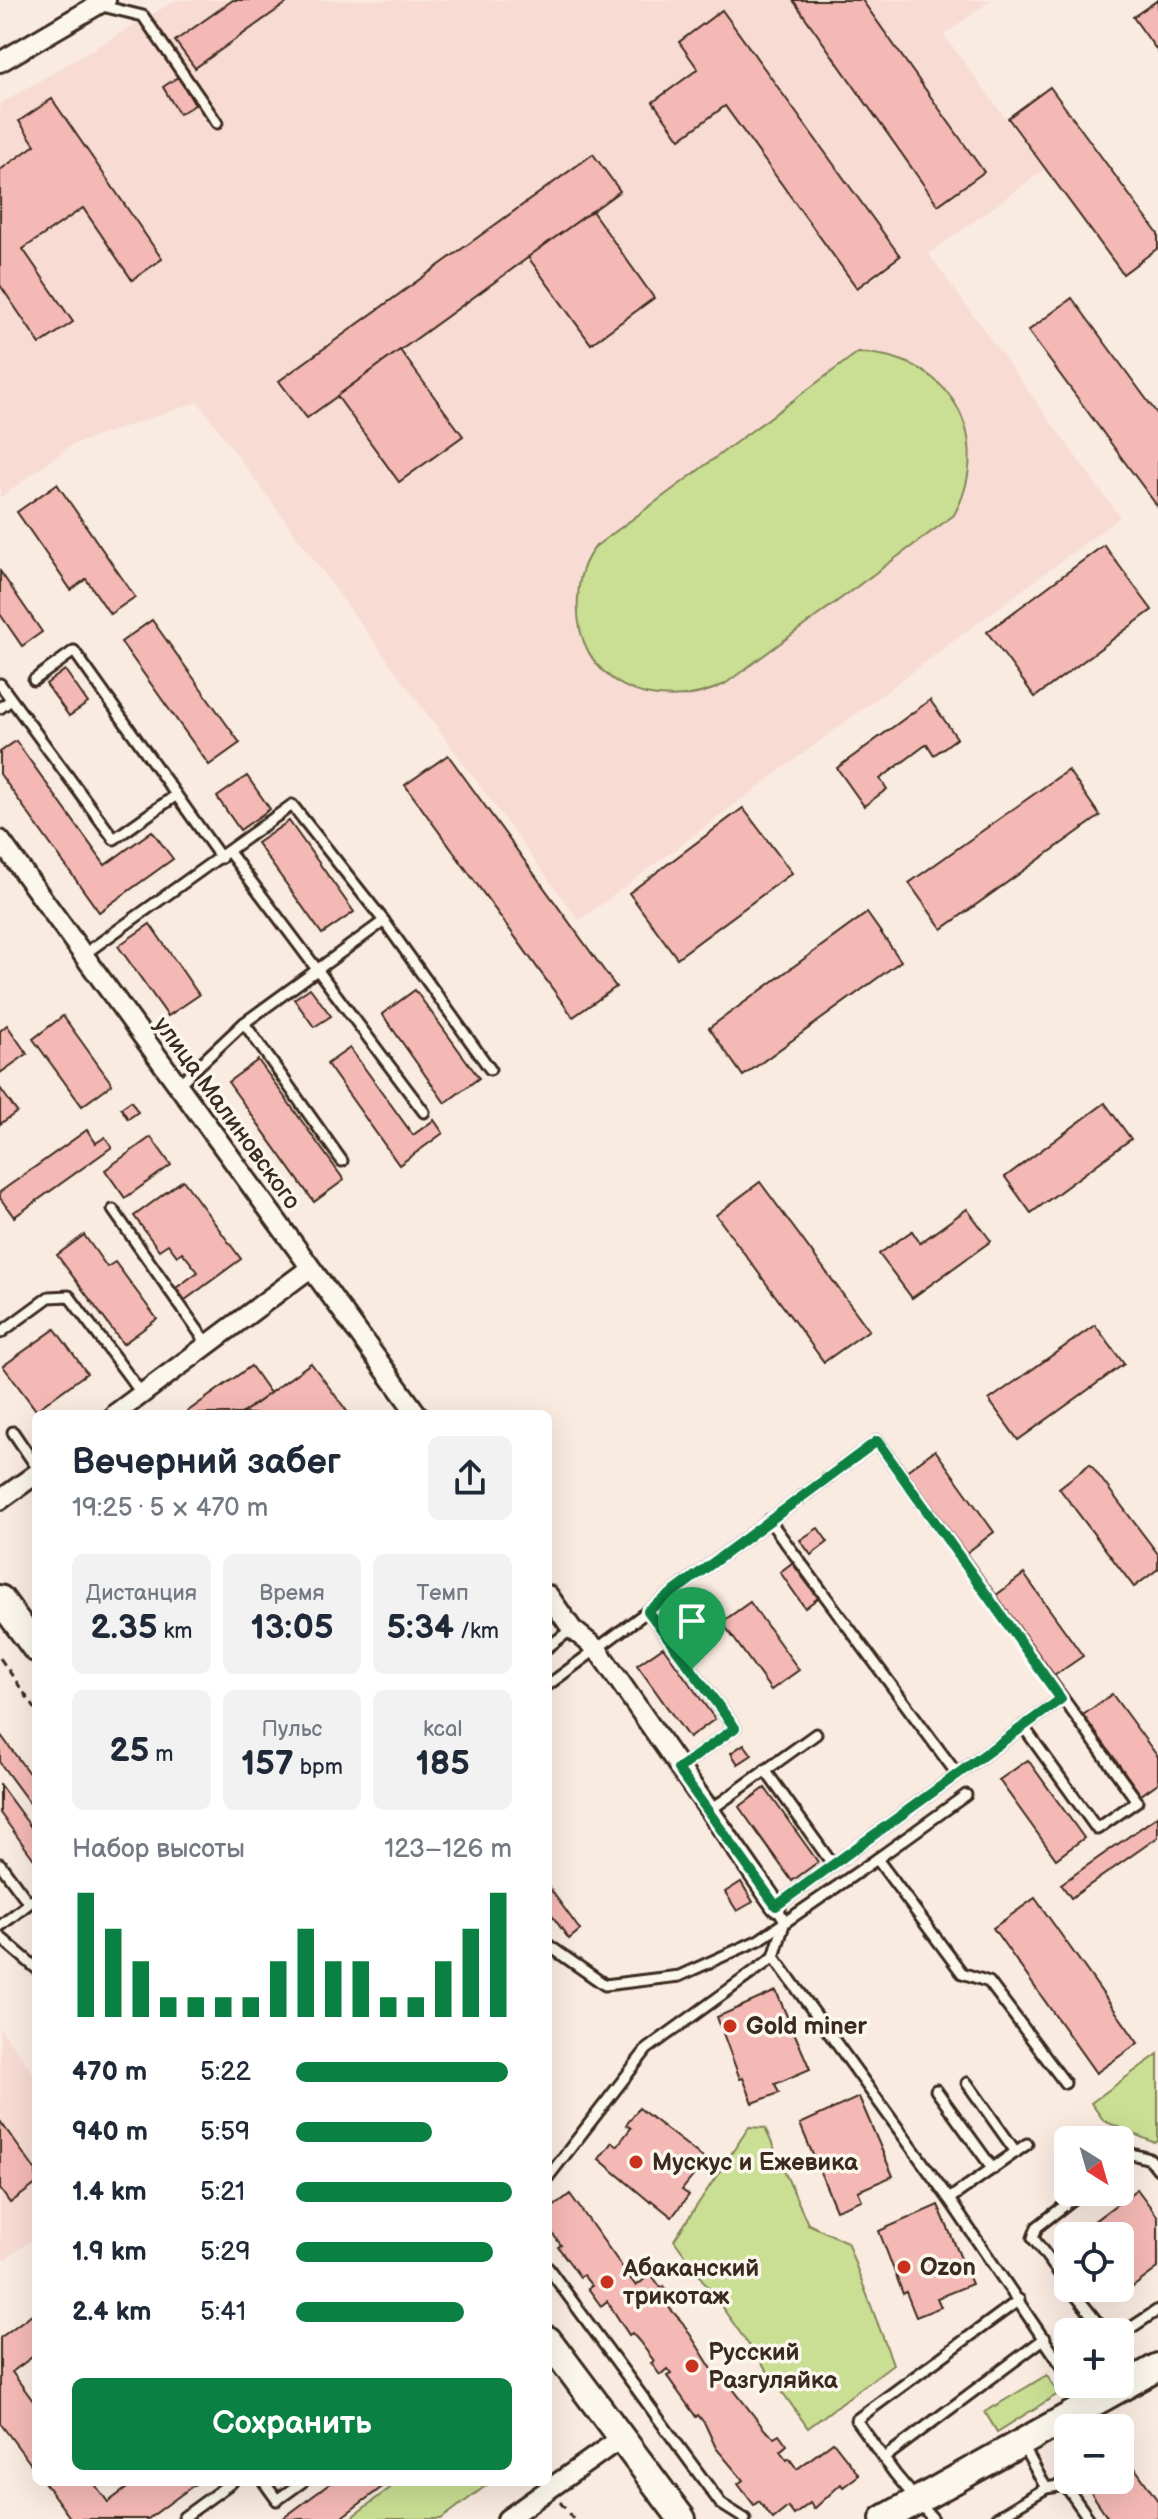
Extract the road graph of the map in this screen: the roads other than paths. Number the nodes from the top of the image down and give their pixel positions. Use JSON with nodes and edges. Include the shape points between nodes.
{"nodes":[{"id":1,"x":101,"y":2,"type":"edge"},
{"id":2,"x":0,"y":62,"type":"edge"},
{"id":3,"x":217,"y":123,"type":"dead end"},
{"id":4,"x":34,"y":680,"type":"dead end"},
{"id":5,"x":0,"y":684,"type":"edge"},
{"id":6,"x":11,"y":700,"type":"junction"},
{"id":7,"x":0,"y":708,"type":"edge"},
{"id":8,"x":175,"y":796,"type":"junction"},
{"id":9,"x":1,"y":844,"type":"edge"},
{"id":10,"x":225,"y":855,"type":"junction"},
{"id":11,"x":384,"y":921,"type":"junction"},
{"id":12,"x":83,"y":955,"type":"junction"},
{"id":13,"x":317,"y":971,"type":"junction"},
{"id":14,"x":244,"y":1023,"type":"junction"},
{"id":15,"x":490,"y":1069,"type":"dead end"},
{"id":16,"x":178,"y":1085,"type":"junction"},
{"id":17,"x":424,"y":1112,"type":"dead end"},
{"id":18,"x":342,"y":1161,"type":"dead end"},
{"id":19,"x":113,"y":1210,"type":"dead end"},
{"id":20,"x":309,"y":1269,"type":"junction"},
{"id":21,"x":0,"y":1333,"type":"edge"},
{"id":22,"x":208,"y":1345,"type":"junction"},
{"id":23,"x":142,"y":1394,"type":"junction"},
{"id":24,"x":120,"y":1410,"type":"edge"},
{"id":25,"x":414,"y":1410,"type":"edge"},
{"id":26,"x":13,"y":1432,"type":"dead end"},
{"id":27,"x":32,"y":1460,"type":"edge"},
{"id":28,"x":32,"y":1477,"type":"edge"},
{"id":29,"x":0,"y":1500,"type":"edge"},
{"id":30,"x":769,"y":1520,"type":"junction"},
{"id":31,"x":0,"y":1599,"type":"edge"},
{"id":32,"x":552,"y":1601,"type":"edge"},
{"id":33,"x":648,"y":1611,"type":"junction"},
{"id":34,"x":572,"y":1629,"type":"junction"},
{"id":35,"x":32,"y":1643,"type":"edge"},
{"id":36,"x":552,"y":1644,"type":"edge"},
{"id":37,"x":597,"y":1649,"type":"junction"},
{"id":38,"x":552,"y":1682,"type":"edge"},
{"id":39,"x":1061,"y":1699,"type":"junction"},
{"id":40,"x":1023,"y":1726,"type":"junction"},
{"id":41,"x":816,"y":1734,"type":"dead end"},
{"id":42,"x":678,"y":1769,"type":"junction"},
{"id":43,"x":765,"y":1770,"type":"junction"},
{"id":44,"x":957,"y":1774,"type":"junction"},
{"id":45,"x":966,"y":1795,"type":"dead end"},
{"id":46,"x":709,"y":1811,"type":"junction"},
{"id":47,"x":877,"y":1859,"type":"junction"},
{"id":48,"x":0,"y":1864,"type":"edge"},
{"id":49,"x":833,"y":1865,"type":"junction"},
{"id":50,"x":32,"y":1900,"type":"edge"},
{"id":51,"x":32,"y":1902,"type":"edge"},
{"id":52,"x":780,"y":1913,"type":"junction"},
{"id":53,"x":0,"y":1926,"type":"edge"},
{"id":54,"x":0,"y":1937,"type":"edge"},
{"id":55,"x":552,"y":1948,"type":"edge"},
{"id":56,"x":774,"y":1957,"type":"junction"},
{"id":57,"x":32,"y":1965,"type":"edge"},
{"id":58,"x":967,"y":2083,"type":"dead end"},
{"id":59,"x":1065,"y":2083,"type":"dead end"},
{"id":60,"x":936,"y":2090,"type":"dead end"},
{"id":61,"x":1027,"y":2144,"type":"dead end"},
{"id":62,"x":1016,"y":2152,"type":"junction"},
{"id":63,"x":1134,"y":2155,"type":"edge"},
{"id":64,"x":993,"y":2169,"type":"junction"},
{"id":65,"x":1158,"y":2169,"type":"edge"},
{"id":66,"x":552,"y":2172,"type":"edge"},
{"id":67,"x":949,"y":2199,"type":"junction"},
{"id":68,"x":1064,"y":2206,"type":"edge"},
{"id":69,"x":1054,"y":2266,"type":"edge"},
{"id":70,"x":552,"y":2273,"type":"edge"},
{"id":71,"x":1019,"y":2300,"type":"junction"},
{"id":72,"x":1082,"y":2302,"type":"edge"},
{"id":73,"x":1158,"y":2310,"type":"edge"},
{"id":74,"x":1094,"y":2318,"type":"edge"},
{"id":75,"x":1134,"y":2326,"type":"edge"},
{"id":76,"x":1045,"y":2338,"type":"junction"},
{"id":77,"x":552,"y":2345,"type":"edge"},
{"id":78,"x":1054,"y":2352,"type":"edge"},
{"id":79,"x":1158,"y":2367,"type":"edge"},
{"id":80,"x":1134,"y":2379,"type":"edge"},
{"id":81,"x":1076,"y":2398,"type":"edge"},
{"id":82,"x":621,"y":2438,"type":"junction"},
{"id":83,"x":1021,"y":2442,"type":"junction"},
{"id":84,"x":884,"y":2458,"type":"junction"},
{"id":85,"x":227,"y":2486,"type":"edge"},
{"id":86,"x":267,"y":2486,"type":"edge"},
{"id":87,"x":296,"y":2486,"type":"edge"},
{"id":88,"x":1046,"y":2488,"type":"junction"},
{"id":89,"x":925,"y":2510,"type":"edge"},
{"id":90,"x":186,"y":2519,"type":"edge"},
{"id":91,"x":507,"y":2519,"type":"edge"},
{"id":92,"x":682,"y":2519,"type":"edge"},
{"id":93,"x":745,"y":2519,"type":"edge"},
{"id":94,"x":884,"y":2519,"type":"edge"},
{"id":95,"x":995,"y":2519,"type":"edge"},
{"id":96,"x":1089,"y":2519,"type":"edge"}],
"edges":[{"from":1,"to":2,"type":"street"},
{"from":1,"to":3,"type":"lane","via":[[143,16]]},
{"from":4,"to":8,"type":"lane","via":[[74,651]]},
{"from":5,"to":6,"type":"lane"},
{"from":6,"to":7,"type":"lane"},
{"from":6,"to":8,"type":"lane","via":[[114,839]]},
{"from":8,"to":10,"type":"lane"},
{"from":9,"to":12,"type":"street","name":"улица Малиновского"},
{"from":10,"to":11,"type":"lane","via":[[292,805]]},
{"from":10,"to":12,"type":"lane"},
{"from":10,"to":13,"type":"lane"},
{"from":11,"to":13,"type":"lane"},
{"from":11,"to":15,"type":"lane"},
{"from":12,"to":16,"type":"street","name":"улица Малиновского"},
{"from":13,"to":14,"type":"lane"},
{"from":13,"to":17,"type":"lane"},
{"from":14,"to":16,"type":"lane"},
{"from":14,"to":18,"type":"lane"},
{"from":16,"to":20,"type":"street","name":"улица Малиновского"},
{"from":19,"to":22,"type":"lane"},
{"from":20,"to":22,"type":"street"},
{"from":20,"to":25,"type":"street","name":"улица Малиновского"},
{"from":21,"to":23,"type":"lane","via":[[49,1297],[69,1296]]},
{"from":22,"to":23,"type":"street"},
{"from":23,"to":24,"type":"street"},
{"from":26,"to":27,"type":"lane"},
{"from":28,"to":29,"type":"street"},
{"from":30,"to":33,"type":"lane"},
{"from":30,"to":39,"type":"lane","via":[[877,1441]]},
{"from":30,"to":44,"type":"lane"},
{"from":31,"to":35,"type":"street"},
{"from":32,"to":34,"type":"street"},
{"from":33,"to":37,"type":"lane"},
{"from":33,"to":42,"type":"lane","via":[[735,1728]]},
{"from":34,"to":36,"type":"lane"},
{"from":34,"to":37,"type":"street"},
{"from":37,"to":38,"type":"lane"},
{"from":37,"to":42,"type":"street"},
{"from":39,"to":40,"type":"lane"},
{"from":39,"to":40,"type":"lane","via":[[1137,1801],[1097,1829]]},
{"from":40,"to":44,"type":"lane"},
{"from":41,"to":43,"type":"lane"},
{"from":42,"to":46,"type":"street"},
{"from":43,"to":46,"type":"lane"},
{"from":43,"to":49,"type":"lane"},
{"from":44,"to":49,"type":"lane"},
{"from":45,"to":47,"type":"lane"},
{"from":46,"to":52,"type":"street"},
{"from":47,"to":52,"type":"lane"},
{"from":47,"to":59,"type":"lane","via":[[962,1973],[989,1982]]},
{"from":48,"to":50,"type":"lane"},
{"from":49,"to":52,"type":"lane"},
{"from":51,"to":53,"type":"lane"},
{"from":52,"to":55,"type":"lane","via":[[759,1940],[679,1976],[605,1985]]},
{"from":52,"to":56,"type":"lane"},
{"from":54,"to":57,"type":"lane"},
{"from":56,"to":66,"type":"lane","via":[[647,2049]]},
{"from":56,"to":67,"type":"lane"},
{"from":58,"to":62,"type":"lane"},
{"from":60,"to":64,"type":"lane"},
{"from":61,"to":62,"type":"lane"},
{"from":62,"to":64,"type":"lane"},
{"from":63,"to":65,"type":"lane","via":[[1150,2159]]},
{"from":64,"to":67,"type":"lane"},
{"from":67,"to":71,"type":"lane"},
{"from":68,"to":69,"type":"lane","via":[[1037,2227],[1033,2238]]},
{"from":70,"to":93,"type":"lane","via":[[721,2504]]},
{"from":71,"to":76,"type":"lane"},
{"from":71,"to":84,"type":"lane","via":[[856,2420]]},
{"from":72,"to":74,"type":"lane"},
{"from":73,"to":75,"type":"lane"},
{"from":76,"to":78,"type":"lane"},
{"from":76,"to":84,"type":"lane"},
{"from":77,"to":82,"type":"street"},
{"from":79,"to":80,"type":"street"},
{"from":81,"to":83,"type":"street"},
{"from":82,"to":91,"type":"street"},
{"from":82,"to":92,"type":"street"},
{"from":83,"to":88,"type":"lane"},
{"from":83,"to":89,"type":"street"},
{"from":84,"to":89,"type":"lane"},
{"from":85,"to":90,"type":"lane"},
{"from":86,"to":87,"type":"lane","via":[[277,2500]]},
{"from":88,"to":95,"type":"lane"},
{"from":88,"to":96,"type":"lane","via":[[1065,2485]]},
{"from":89,"to":94,"type":"street"}]}
